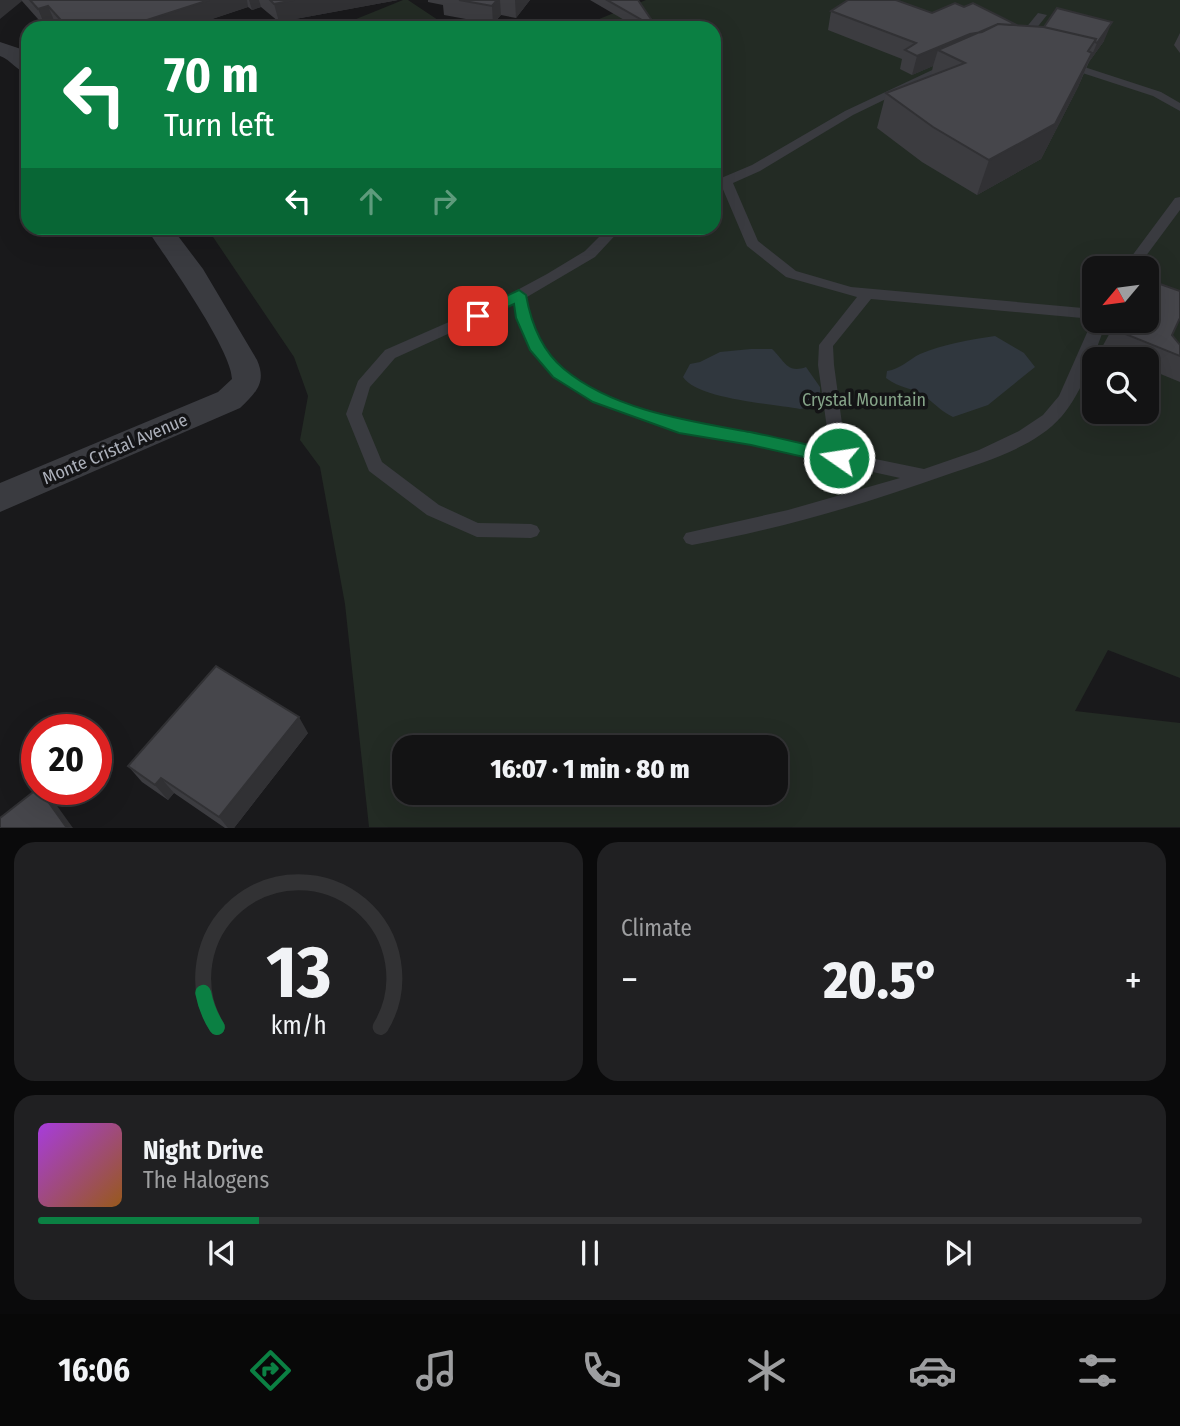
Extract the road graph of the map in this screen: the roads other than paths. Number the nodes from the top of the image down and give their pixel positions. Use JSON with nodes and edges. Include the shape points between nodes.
{"nodes":[{"id":1,"x":1042,"y":15,"type":"dead end"},
{"id":2,"x":0,"y":48,"type":"edge"},
{"id":3,"x":1023,"y":54,"type":"edge"},
{"id":4,"x":21,"y":59,"type":"edge"},
{"id":5,"x":1048,"y":59,"type":"edge"},
{"id":6,"x":962,"y":61,"type":"edge"},
{"id":7,"x":1180,"y":108,"type":"edge"},
{"id":8,"x":721,"y":184,"type":"edge"},
{"id":9,"x":721,"y":186,"type":"edge"},
{"id":10,"x":1180,"y":201,"type":"edge"},
{"id":11,"x":164,"y":235,"type":"edge"},
{"id":12,"x":608,"y":235,"type":"edge"},
{"id":13,"x":1139,"y":256,"type":"edge"},
{"id":14,"x":867,"y":294,"type":"junction"},
{"id":15,"x":519,"y":295,"type":"junction"},
{"id":16,"x":1082,"y":313,"type":"edge"},
{"id":17,"x":1095,"y":333,"type":"edge"},
{"id":18,"x":839,"y":458,"type":"junction"},
{"id":19,"x":924,"y":476,"type":"junction"},
{"id":20,"x":0,"y":498,"type":"edge"},
{"id":21,"x":531,"y":531,"type":"dead end"},
{"id":22,"x":692,"y":538,"type":"dead end"}],
"edges":[{"from":1,"to":3,"type":"lane","via":[[1011,51]]},
{"from":2,"to":4,"type":"street"},
{"from":5,"to":7,"type":"lane","via":[[1157,94]]},
{"from":6,"to":8,"type":"lane","via":[[849,114]]},
{"from":9,"to":14,"type":"lane","via":[[752,243],[791,275]]},
{"from":10,"to":13,"type":"lane"},
{"from":11,"to":20,"type":"street","name":"Monte Cristal Avenue","via":[[193,275],[249,375],[246,384],[229,400]]},
{"from":12,"to":15,"type":"lane","via":[[590,254]]},
{"from":14,"to":16,"type":"lane"},
{"from":14,"to":18,"type":"lane","via":[[826,345]]},
{"from":15,"to":18,"type":"lane","via":[[535,346],[558,373],[599,398],[679,427]]},
{"from":15,"to":21,"type":"lane","via":[[390,354],[363,385],[354,414],[375,466],[433,510],[477,530]]},
{"from":17,"to":19,"type":"lane","via":[[1073,384],[1051,418],[1004,447]]},
{"from":18,"to":19,"type":"lane"},
{"from":19,"to":22,"type":"lane","via":[[748,528]]}]}
